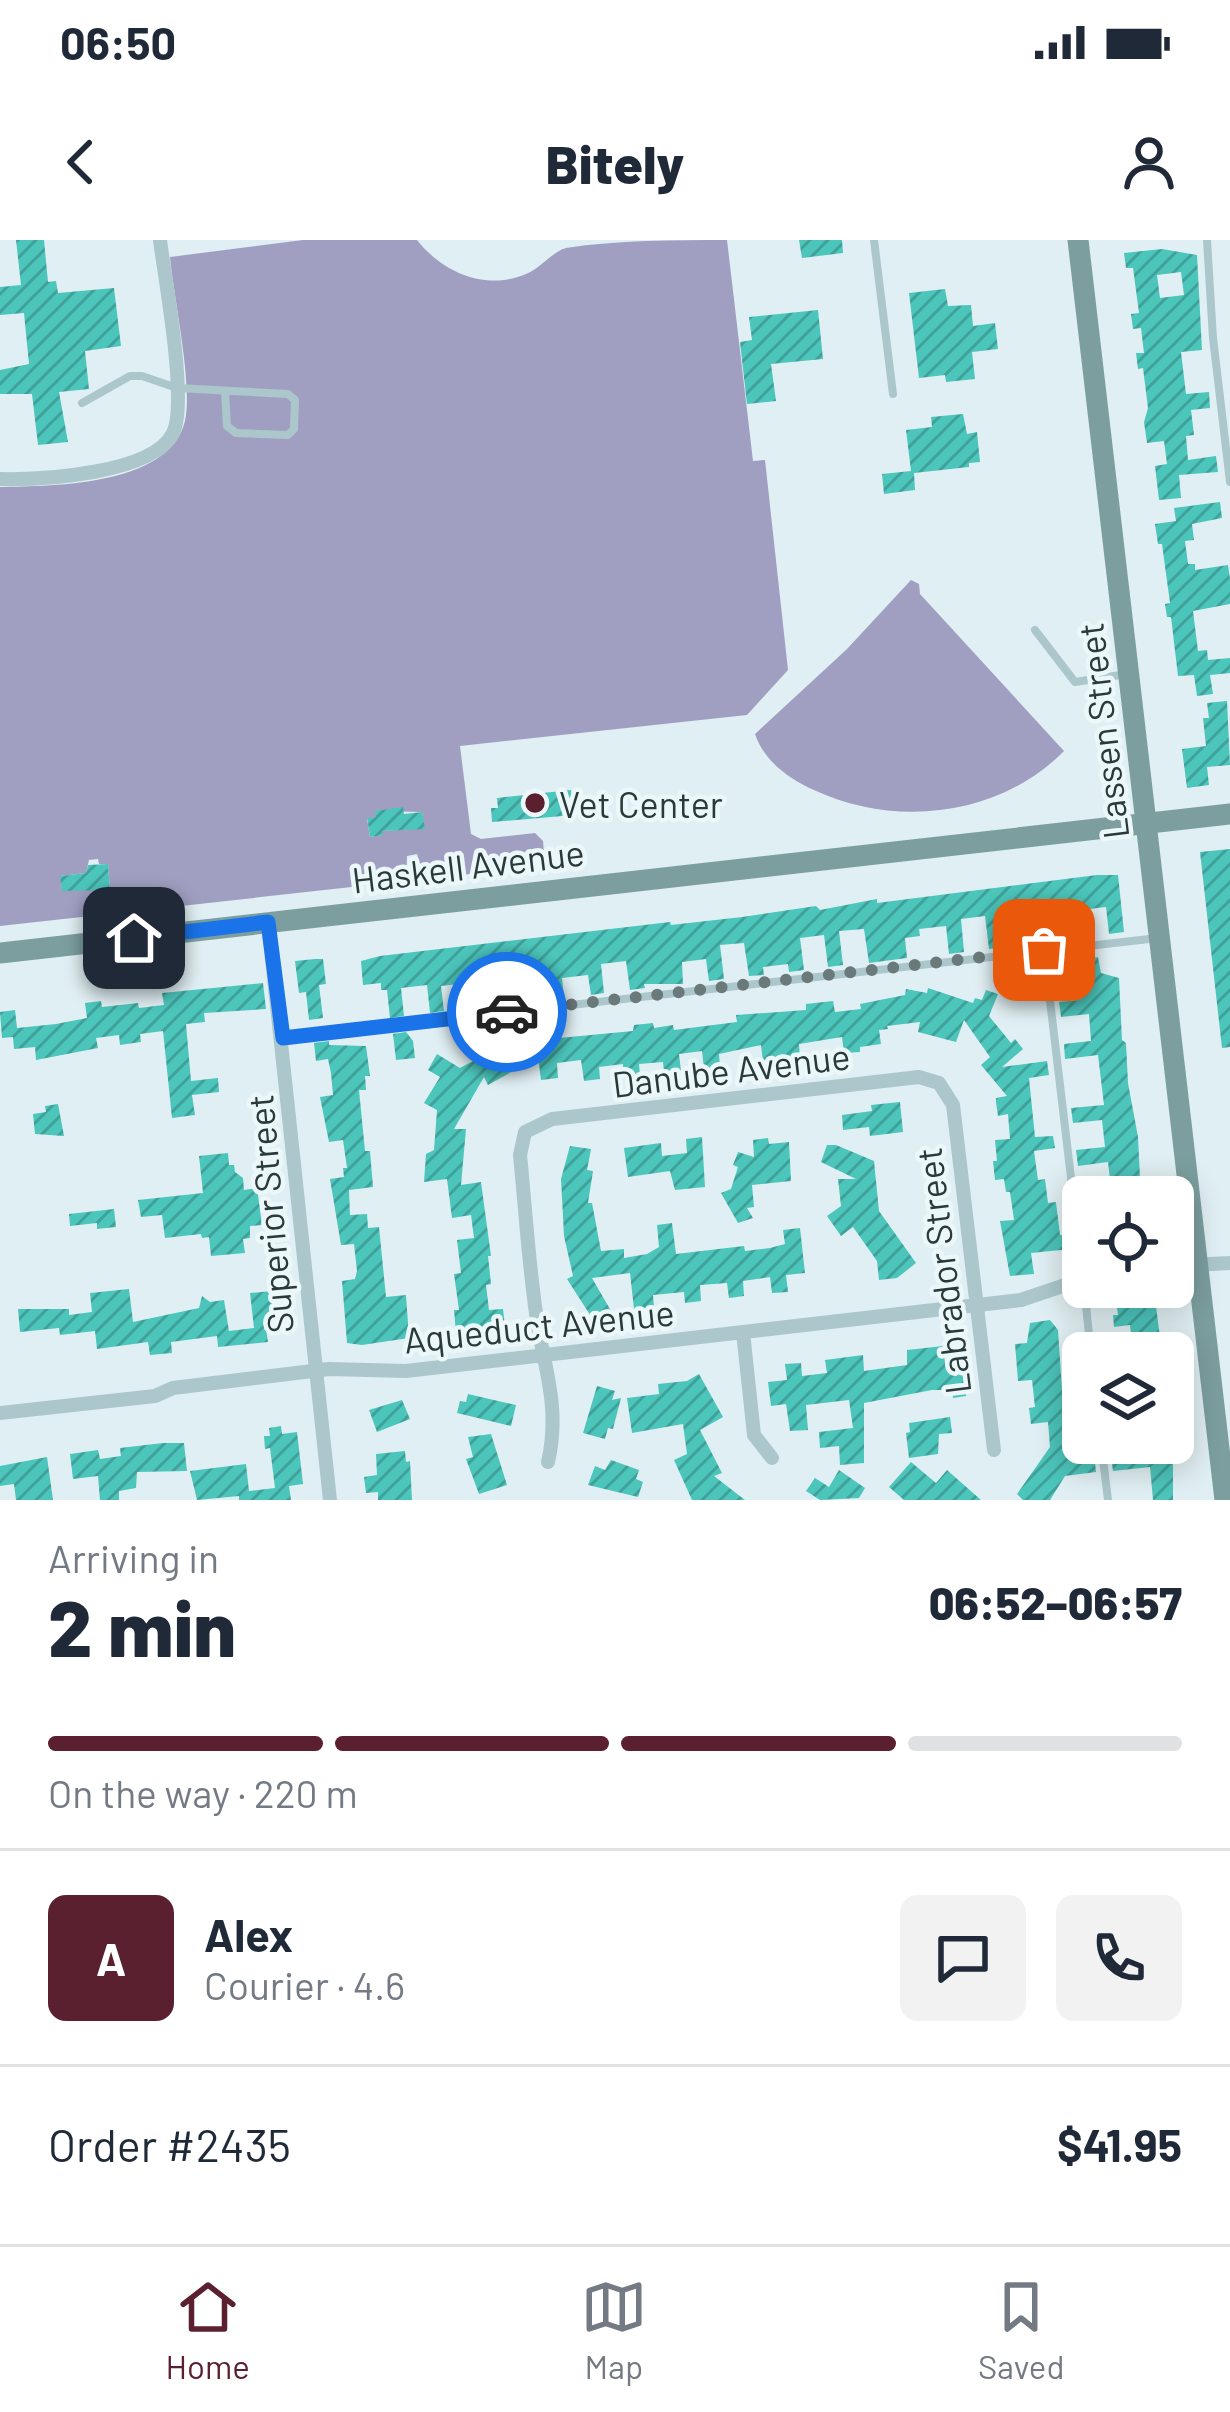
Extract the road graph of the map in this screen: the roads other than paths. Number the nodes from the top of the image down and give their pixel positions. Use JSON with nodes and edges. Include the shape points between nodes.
{"nodes":[{"id":1,"x":160,"y":240,"type":"edge"},
{"id":2,"x":874,"y":240,"type":"edge"},
{"id":3,"x":1078,"y":240,"type":"edge"},
{"id":4,"x":1207,"y":240,"type":"edge"},
{"id":5,"x":177,"y":388,"type":"junction"},
{"id":6,"x":225,"y":392,"type":"junction"},
{"id":7,"x":893,"y":394,"type":"dead end"},
{"id":8,"x":82,"y":403,"type":"dead end"},
{"id":9,"x":0,"y":479,"type":"edge"},
{"id":10,"x":1230,"y":482,"type":"edge"},
{"id":11,"x":1035,"y":630,"type":"dead end"},
{"id":12,"x":1129,"y":674,"type":"junction"},
{"id":13,"x":1230,"y":814,"type":"edge"},
{"id":14,"x":1146,"y":822,"type":"junction"},
{"id":15,"x":268,"y":922,"type":"junction"},
{"id":16,"x":1160,"y":937,"type":"junction"},
{"id":17,"x":1044,"y":950,"type":"junction"},
{"id":18,"x":0,"y":953,"type":"edge"},
{"id":19,"x":283,"y":1038,"type":"junction"},
{"id":20,"x":944,"y":1088,"type":"joint"},
{"id":21,"x":1071,"y":1176,"type":"edge"},
{"id":22,"x":1230,"y":1263,"type":"edge"},
{"id":23,"x":1194,"y":1266,"type":"edge"},
{"id":24,"x":1198,"y":1266,"type":"junction"},
{"id":25,"x":1062,"y":1289,"type":"edge"},
{"id":26,"x":976,"y":1306,"type":"junction"},
{"id":27,"x":743,"y":1332,"type":"junction"},
{"id":28,"x":545,"y":1356,"type":"junction"},
{"id":29,"x":313,"y":1371,"type":"junction"},
{"id":30,"x":0,"y":1413,"type":"edge"},
{"id":31,"x":994,"y":1450,"type":"dead end"},
{"id":32,"x":772,"y":1458,"type":"dead end"},
{"id":33,"x":548,"y":1462,"type":"dead end"},
{"id":34,"x":1104,"y":1464,"type":"edge"},
{"id":35,"x":330,"y":1500,"type":"edge"},
{"id":36,"x":1108,"y":1500,"type":"edge"},
{"id":37,"x":1225,"y":1500,"type":"edge"}],
"edges":[{"from":1,"to":5,"type":"street"},
{"from":2,"to":7,"type":"lane"},
{"from":3,"to":12,"type":"main road","name":"Lassen Street"},
{"from":4,"to":10,"type":"lane"},
{"from":5,"to":6,"type":"lane"},
{"from":5,"to":8,"type":"lane","via":[[130,376]]},
{"from":5,"to":9,"type":"street","via":[[175,430],[153,454]]},
{"from":6,"to":6,"type":"lane","via":[[288,394],[294,429],[236,433],[227,426]]},
{"from":11,"to":12,"type":"lane","via":[[1075,682]]},
{"from":12,"to":14,"type":"main road","name":"Lassen Street"},
{"from":13,"to":14,"type":"main road","name":"Haskell Avenue"},
{"from":14,"to":15,"type":"main road","name":"Haskell Avenue"},
{"from":14,"to":16,"type":"main road","name":"Lassen Street"},
{"from":15,"to":18,"type":"main road","name":"Haskell Avenue"},
{"from":15,"to":19,"type":"street","name":"Superior Street"},
{"from":16,"to":17,"type":"lane"},
{"from":16,"to":24,"type":"main road","name":"Lassen Street"},
{"from":17,"to":19,"type":"lane"},
{"from":17,"to":21,"type":"lane"},
{"from":19,"to":29,"type":"street","name":"Superior Street"},
{"from":20,"to":26,"type":"street","name":"Labrador Street","via":[[953,1106]]},
{"from":20,"to":28,"type":"street","name":"Danube Avenue","via":[[919,1077],[552,1119],[525,1132],[520,1155]]},
{"from":22,"to":24,"type":"street"},
{"from":23,"to":24,"type":"street"},
{"from":24,"to":37,"type":"main road","name":"Lassen Street"},
{"from":25,"to":26,"type":"street","name":"Aqueduct Avenue"},
{"from":26,"to":27,"type":"street","name":"Aqueduct Avenue"},
{"from":26,"to":31,"type":"street","name":"Labrador Street"},
{"from":27,"to":28,"type":"street","name":"Aqueduct Avenue"},
{"from":27,"to":32,"type":"street","via":[[754,1435]]},
{"from":28,"to":29,"type":"street","name":"Aqueduct Avenue","via":[[406,1371]]},
{"from":28,"to":33,"type":"street","via":[[556,1431]]},
{"from":29,"to":30,"type":"street","name":"Aqueduct Avenue"},
{"from":29,"to":35,"type":"street","name":"Superior Street"},
{"from":34,"to":36,"type":"lane"}]}
